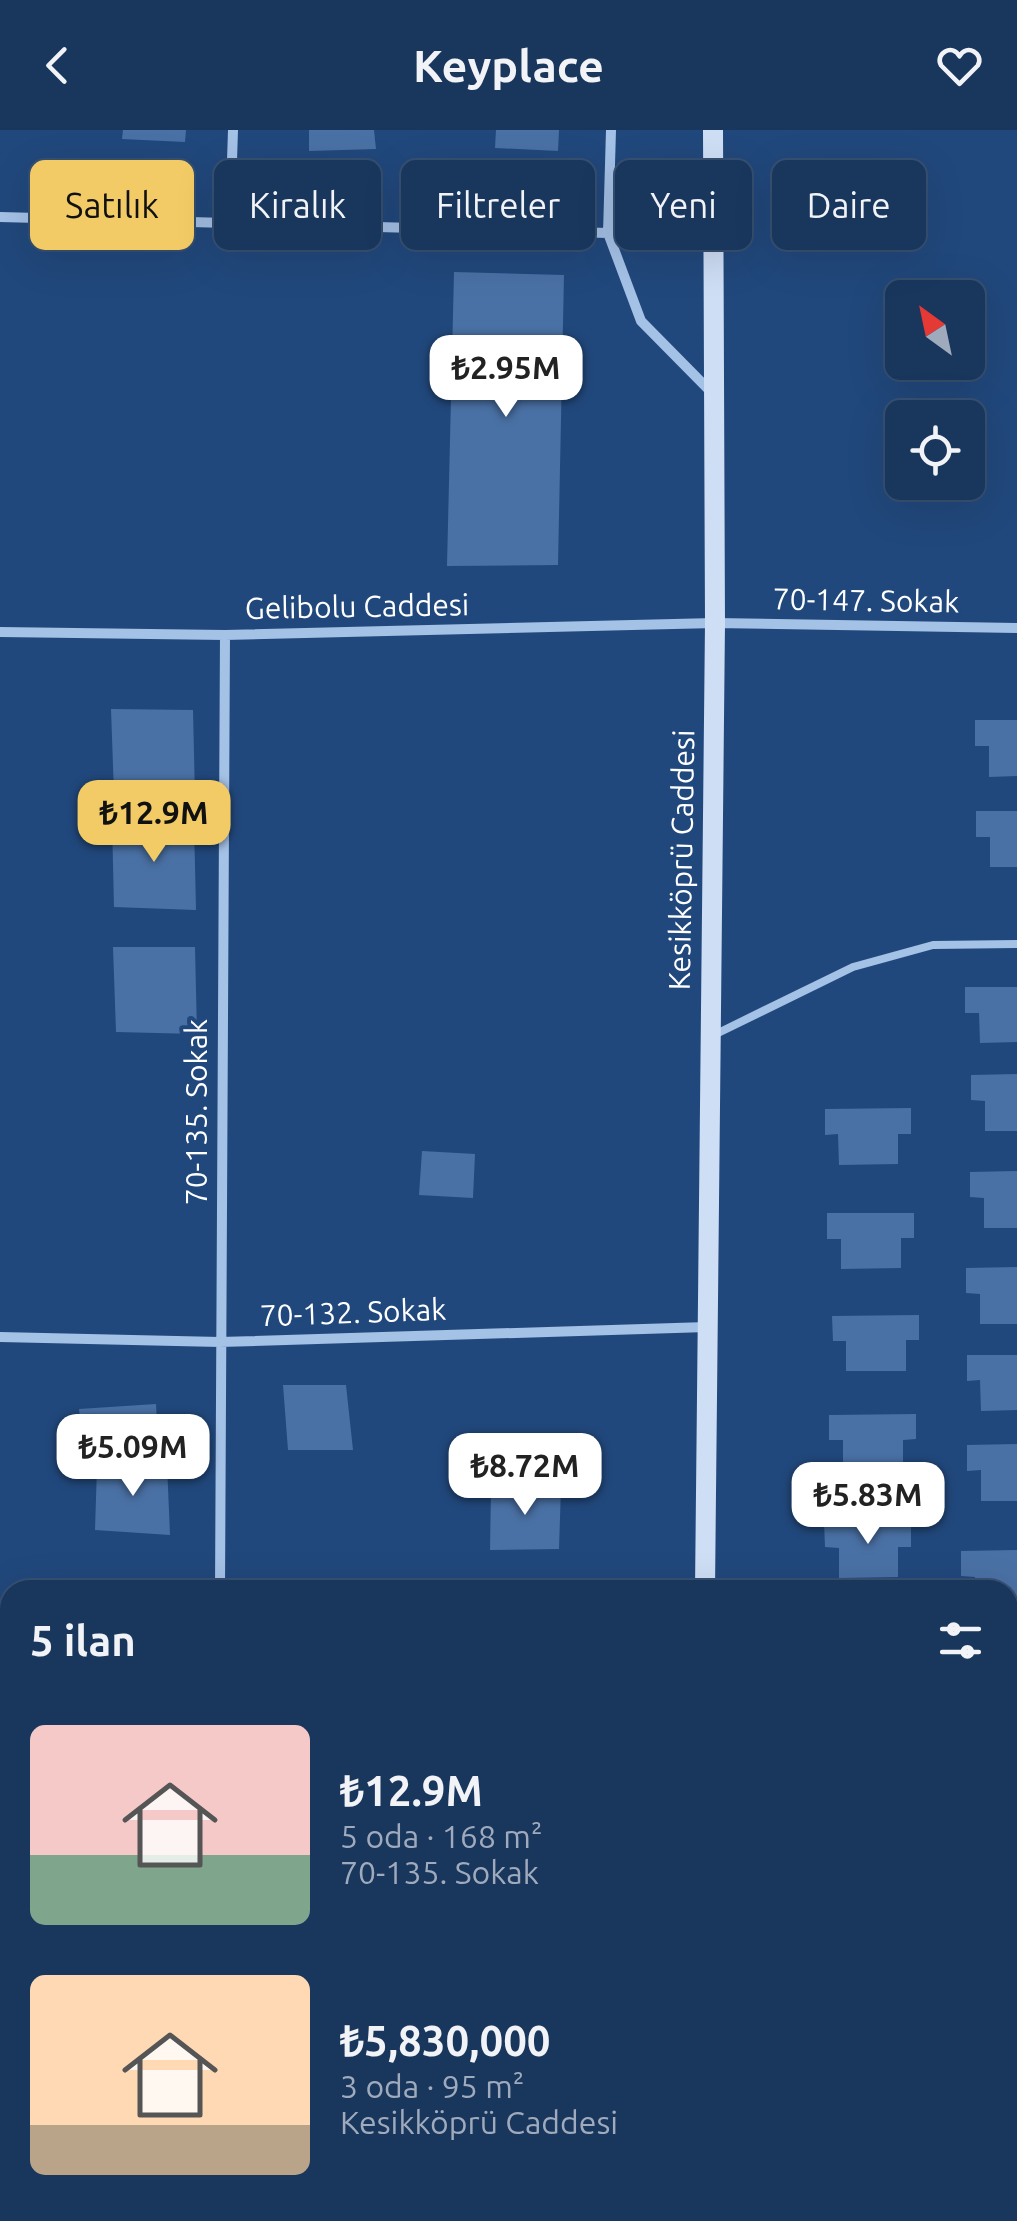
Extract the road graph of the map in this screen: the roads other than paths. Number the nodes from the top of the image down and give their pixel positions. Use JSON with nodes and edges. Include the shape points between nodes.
{"nodes":[{"id":1,"x":233,"y":130,"type":"edge"},
{"id":2,"x":610,"y":130,"type":"edge"},
{"id":3,"x":713,"y":130,"type":"edge"},
{"id":4,"x":232,"y":160,"type":"edge"},
{"id":5,"x":0,"y":217,"type":"edge"},
{"id":6,"x":214,"y":222,"type":"edge"},
{"id":7,"x":381,"y":226,"type":"edge"},
{"id":8,"x":608,"y":233,"type":"junction"},
{"id":9,"x":714,"y":396,"type":"junction"},
{"id":10,"x":715,"y":623,"type":"junction"},
{"id":11,"x":1017,"y":628,"type":"edge"},
{"id":12,"x":0,"y":632,"type":"edge"},
{"id":13,"x":224,"y":635,"type":"junction"},
{"id":14,"x":1017,"y":944,"type":"edge"},
{"id":15,"x":710,"y":1037,"type":"junction"},
{"id":16,"x":707,"y":1327,"type":"junction"},
{"id":17,"x":0,"y":1337,"type":"edge"},
{"id":18,"x":220,"y":1342,"type":"junction"},
{"id":19,"x":220,"y":1580,"type":"edge"},
{"id":20,"x":704,"y":1580,"type":"edge"}],
"edges":[{"from":1,"to":4,"type":"street"},
{"from":2,"to":8,"type":"street"},
{"from":3,"to":9,"type":"street","name":"Kesikköprü Caddesi"},
{"from":5,"to":6,"type":"street"},
{"from":7,"to":8,"type":"street"},
{"from":8,"to":9,"type":"street","via":[[642,321]]},
{"from":9,"to":10,"type":"street","name":"Kesikköprü Caddesi"},
{"from":10,"to":11,"type":"street","name":"70-147. Sokak"},
{"from":10,"to":13,"type":"street","name":"Gelibolu Caddesi"},
{"from":10,"to":15,"type":"street","name":"Kesikköprü Caddesi"},
{"from":12,"to":13,"type":"street","name":"Gelibolu Caddesi"},
{"from":13,"to":18,"type":"street","name":"70-135. Sokak"},
{"from":14,"to":15,"type":"lane","via":[[933,945],[853,967]]},
{"from":15,"to":16,"type":"street","name":"Kesikköprü Caddesi"},
{"from":16,"to":18,"type":"street","name":"70-132. Sokak"},
{"from":16,"to":20,"type":"street","name":"Kesikköprü Caddesi"},
{"from":17,"to":18,"type":"street","name":"70-132. Sokak"},
{"from":18,"to":19,"type":"street","name":"70-135. Sokak"}]}
